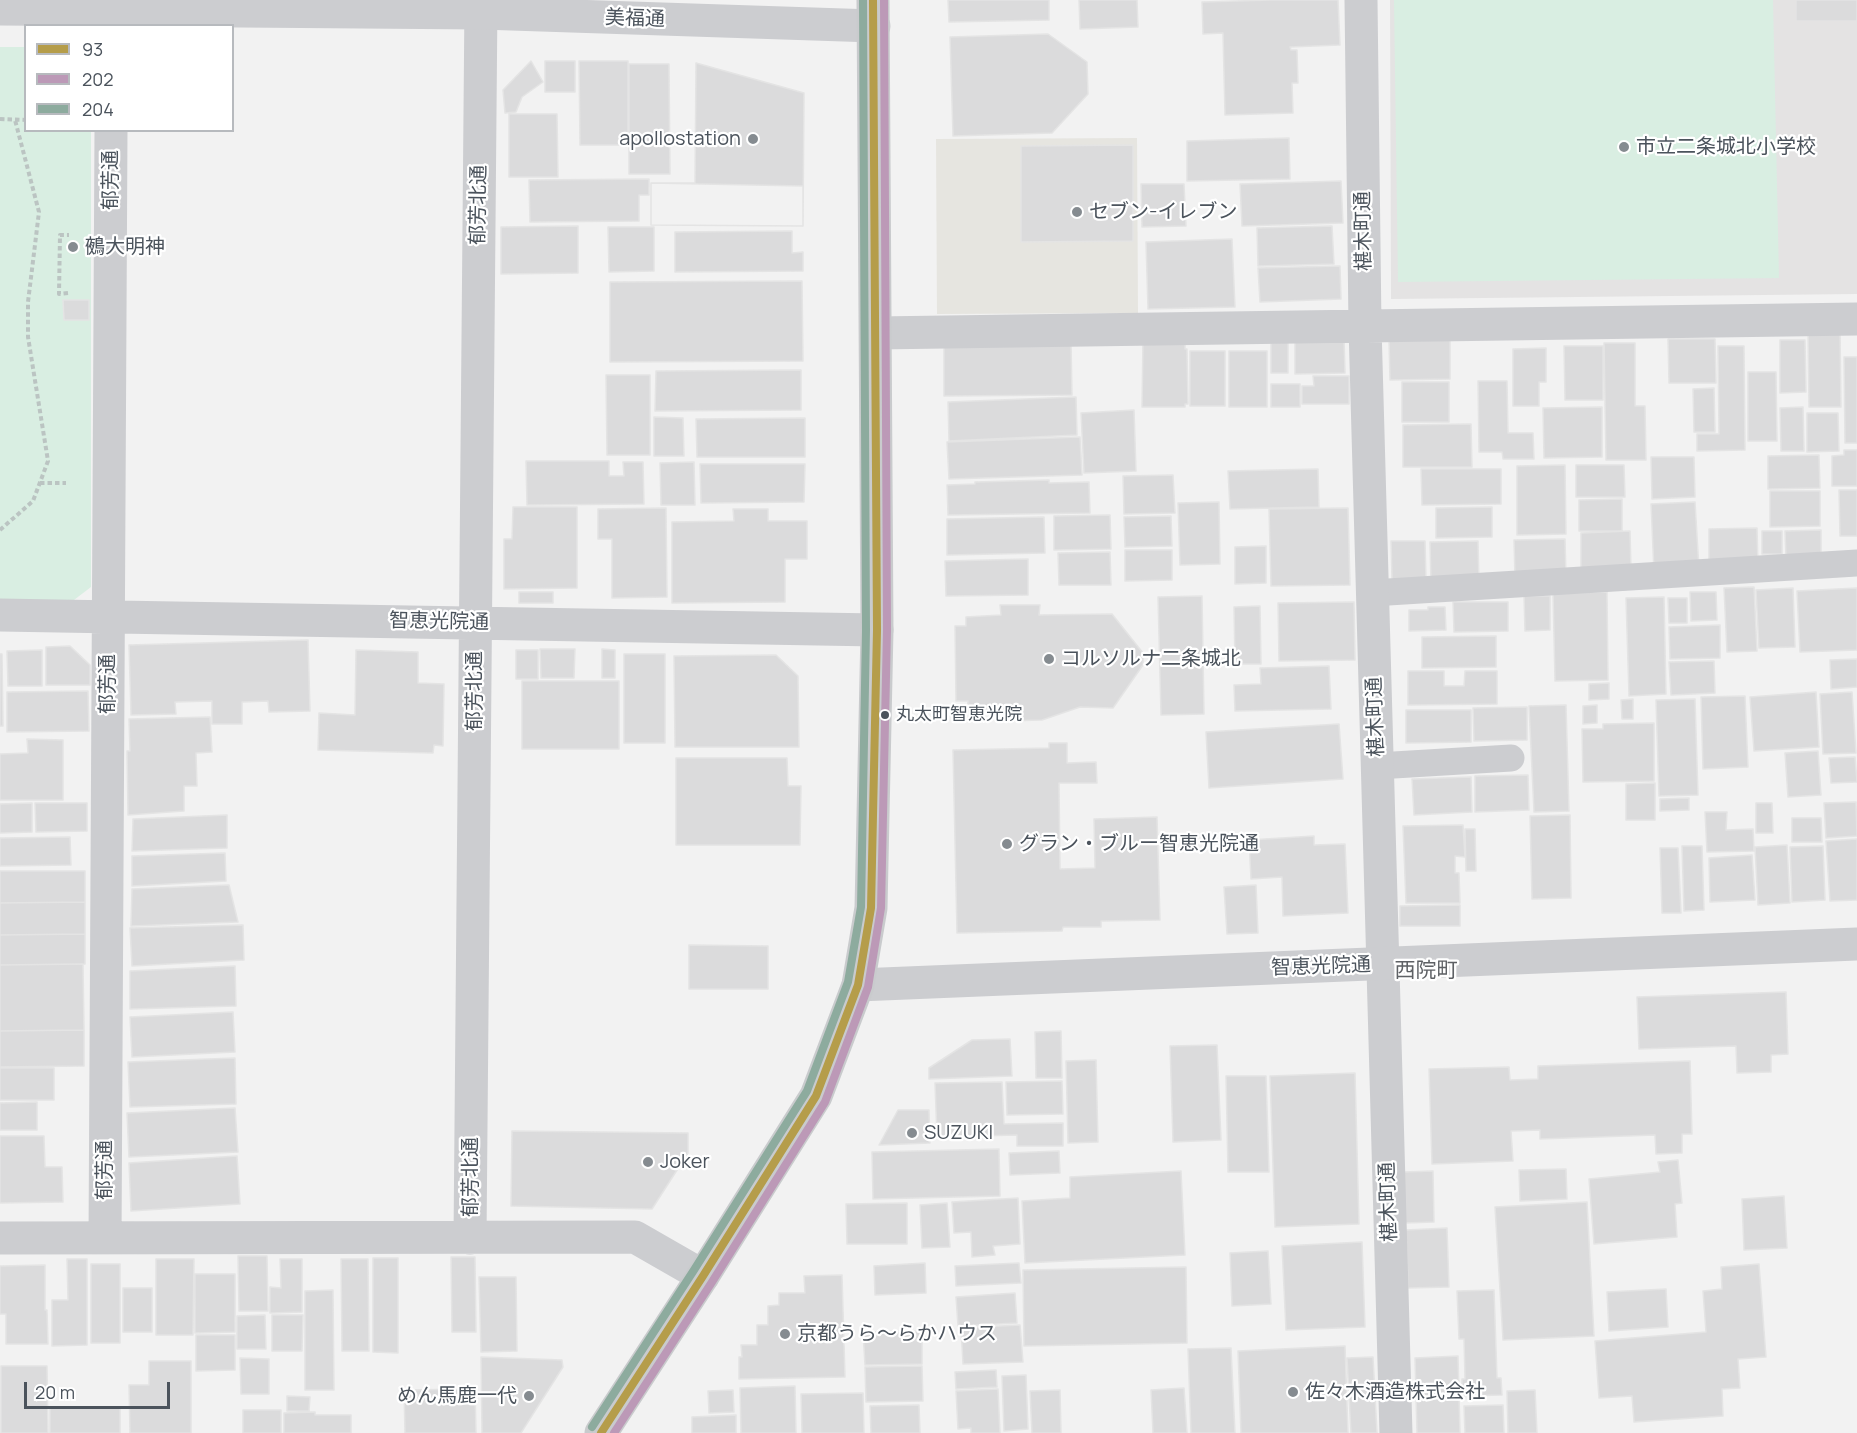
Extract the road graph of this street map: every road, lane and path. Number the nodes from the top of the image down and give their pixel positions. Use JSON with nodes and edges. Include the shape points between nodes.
{"nodes":[{"id":1,"x":1361,"y":0,"type":"edge"},
{"id":2,"x":481,"y":7,"type":"edge"},
{"id":3,"x":0,"y":9,"type":"edge"},
{"id":4,"x":112,"y":12,"type":"edge"},
{"id":5,"x":874,"y":13,"type":"edge"},
{"id":6,"x":0,"y":119,"type":"edge"},
{"id":7,"x":15,"y":120,"type":"junction"},
{"id":8,"x":24,"y":120,"type":"edge"},
{"id":9,"x":111,"y":132,"type":"edge"},
{"id":10,"x":1857,"y":319,"type":"edge"},
{"id":11,"x":1365,"y":326,"type":"junction"},
{"id":12,"x":876,"y":333,"type":"junction"},
{"id":13,"x":0,"y":530,"type":"edge"},
{"id":14,"x":1857,"y":563,"type":"edge"},
{"id":15,"x":1372,"y":592,"type":"junction"},
{"id":16,"x":0,"y":615,"type":"edge"},
{"id":17,"x":108,"y":616,"type":"junction"},
{"id":18,"x":476,"y":623,"type":"junction"},
{"id":19,"x":877,"y":630,"type":"junction"},
{"id":20,"x":1511,"y":758,"type":"dead end"},
{"id":21,"x":1377,"y":766,"type":"junction"},
{"id":22,"x":1857,"y":944,"type":"edge"},
{"id":23,"x":1384,"y":964,"type":"junction"},
{"id":24,"x":858,"y":985,"type":"junction"},
{"id":25,"x":0,"y":1238,"type":"edge"},
{"id":26,"x":105,"y":1238,"type":"junction"},
{"id":27,"x":470,"y":1238,"type":"junction"},
{"id":28,"x":704,"y":1276,"type":"junction"},
{"id":29,"x":601,"y":1433,"type":"edge"},
{"id":30,"x":1396,"y":1433,"type":"edge"}],
"edges":[{"from":1,"to":11,"type":"street","name":"椹木町通"},
{"from":2,"to":4,"type":"street","name":"美福通"},
{"from":2,"to":5,"type":"street","name":"美福通"},
{"from":2,"to":18,"type":"street","name":"郁芳北通"},
{"from":3,"to":4,"type":"street","name":"美福通"},
{"from":5,"to":12,"type":"main road"},
{"from":6,"to":7,"type":"path"},
{"from":7,"to":8,"type":"path"},
{"from":7,"to":13,"type":"path","via":[[39,212],[28,302],[28,337],[48,461],[33,501]]},
{"from":9,"to":17,"type":"street","name":"郁芳通"},
{"from":10,"to":11,"type":"street"},
{"from":11,"to":12,"type":"street"},
{"from":11,"to":15,"type":"street","name":"椹木町通"},
{"from":12,"to":19,"type":"main road"},
{"from":14,"to":15,"type":"lane"},
{"from":15,"to":21,"type":"street","name":"椹木町通"},
{"from":16,"to":17,"type":"street","name":"智恵光院通"},
{"from":17,"to":18,"type":"street","name":"智恵光院通"},
{"from":17,"to":26,"type":"street","name":"郁芳通"},
{"from":18,"to":19,"type":"street","name":"智恵光院通"},
{"from":18,"to":27,"type":"street","name":"郁芳北通"},
{"from":19,"to":24,"type":"main road","via":[[871,908]]},
{"from":20,"to":21,"type":"lane"},
{"from":21,"to":23,"type":"street","name":"椹木町通"},
{"from":22,"to":23,"type":"street","name":"智恵光院通"},
{"from":23,"to":24,"type":"street","name":"智恵光院通"},
{"from":23,"to":30,"type":"street","name":"椹木町通"},
{"from":24,"to":28,"type":"main road","via":[[816,1096]]},
{"from":25,"to":26,"type":"street"},
{"from":26,"to":27,"type":"street"},
{"from":27,"to":28,"type":"street","via":[[635,1237]]},
{"from":28,"to":29,"type":"main road"}]}
